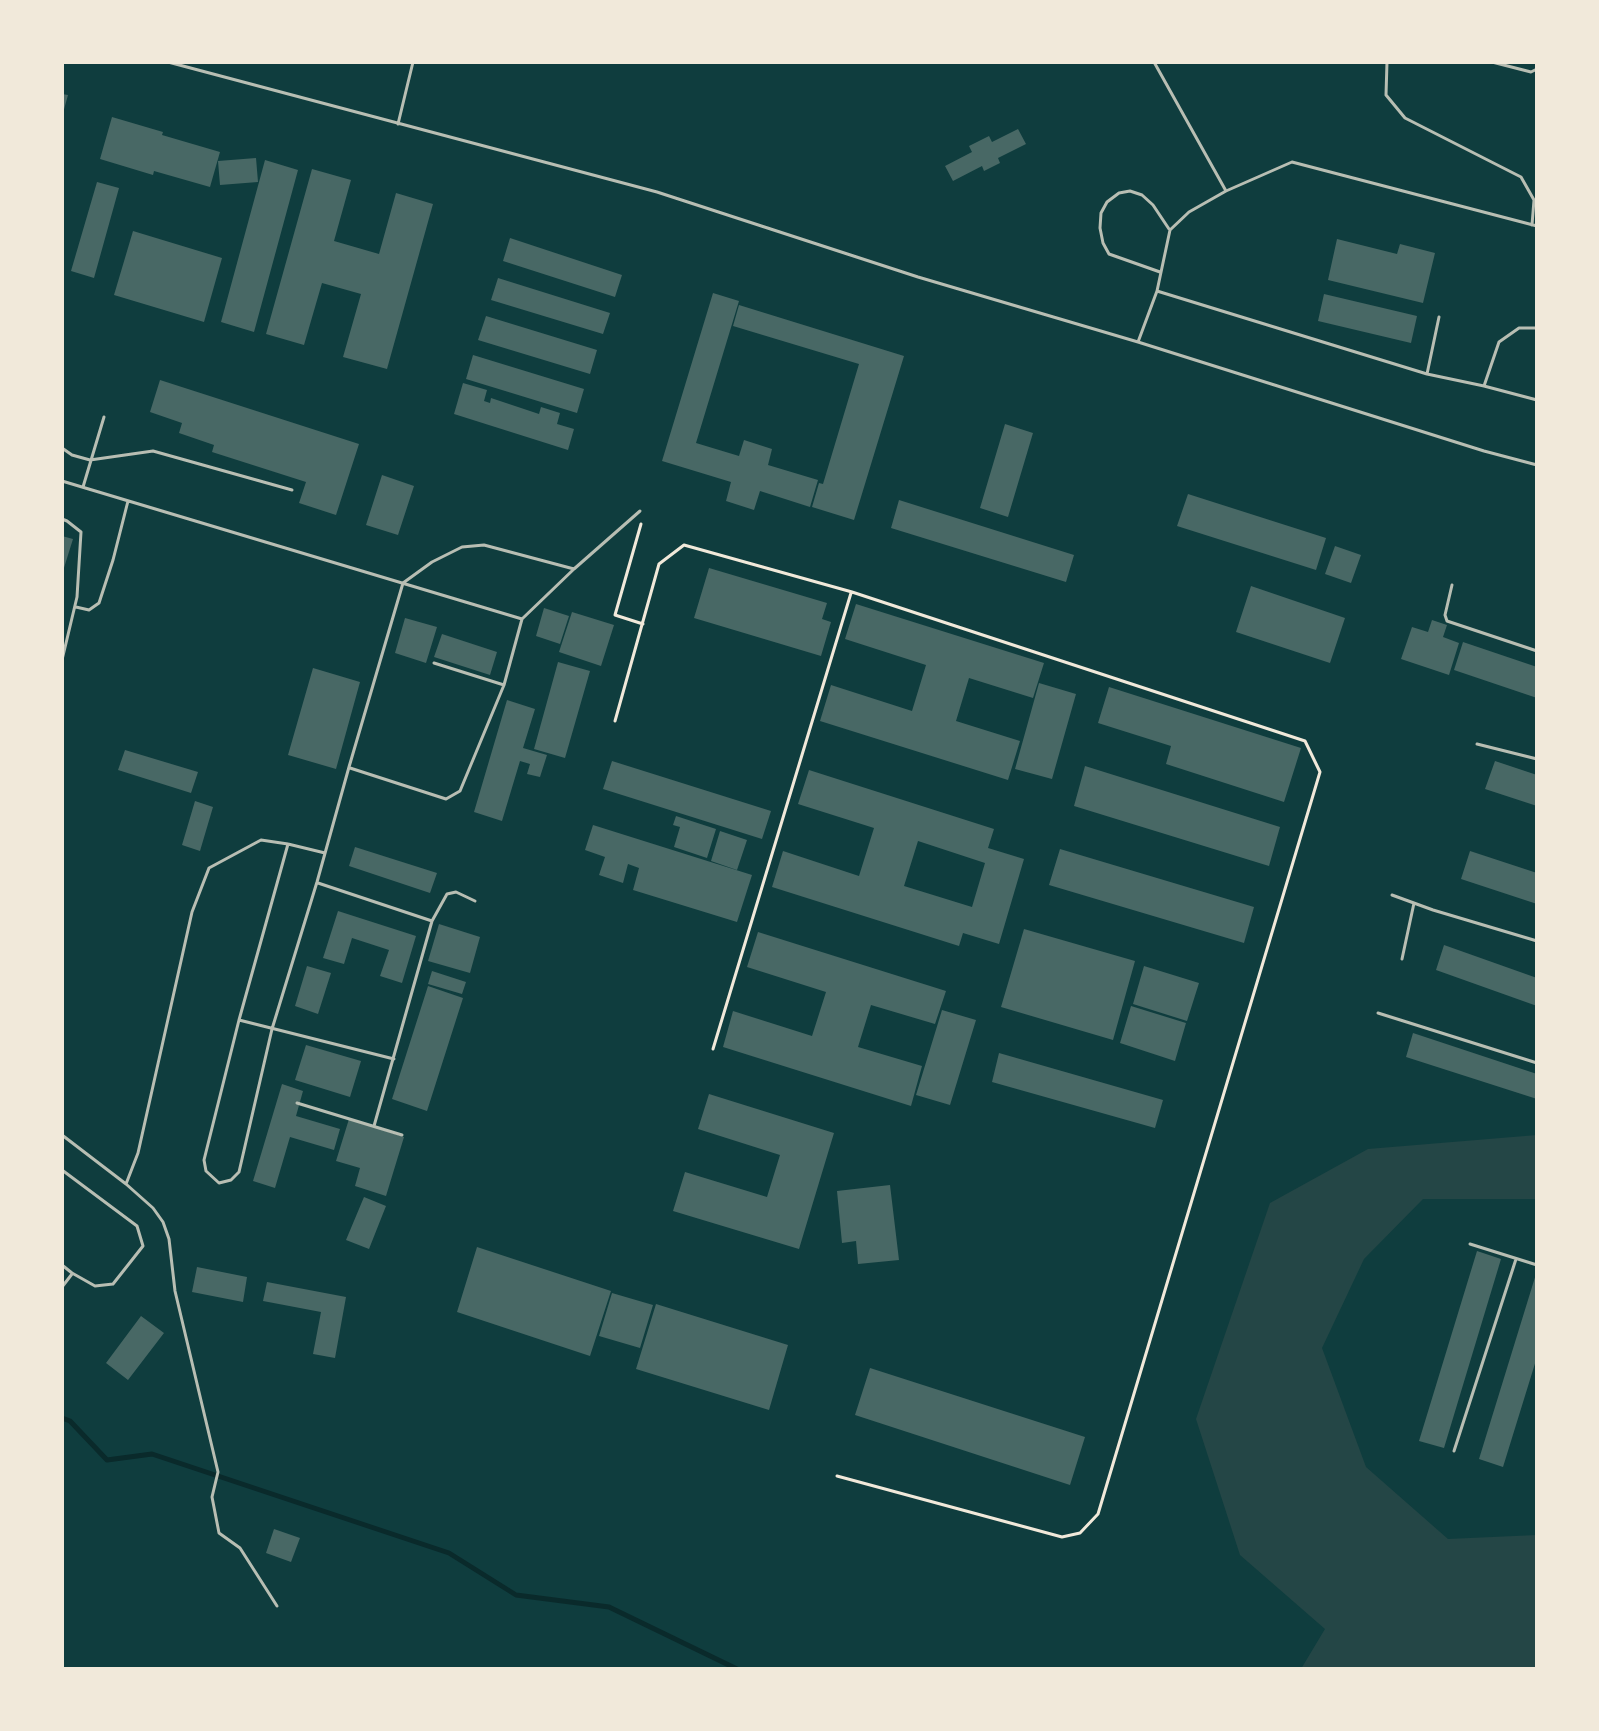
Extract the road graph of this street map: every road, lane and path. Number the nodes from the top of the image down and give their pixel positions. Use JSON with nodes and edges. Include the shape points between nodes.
{"nodes":[{"id":1,"x":168,"y":62,"type":"edge"},
{"id":2,"x":413,"y":62,"type":"edge"},
{"id":3,"x":1154,"y":62,"type":"edge"},
{"id":4,"x":1387,"y":62,"type":"edge"},
{"id":5,"x":1492,"y":62,"type":"edge"},
{"id":6,"x":1537,"y":69,"type":"edge"},
{"id":7,"x":398,"y":124,"type":"junction"},
{"id":8,"x":1226,"y":191,"type":"junction"},
{"id":9,"x":1534,"y":226,"type":"edge"},
{"id":10,"x":1170,"y":230,"type":"junction"},
{"id":11,"x":1160,"y":272,"type":"junction"},
{"id":12,"x":1157,"y":291,"type":"junction"},
{"id":13,"x":1439,"y":317,"type":"dead end"},
{"id":14,"x":1537,"y":328,"type":"edge"},
{"id":15,"x":1138,"y":342,"type":"junction"},
{"id":16,"x":1427,"y":374,"type":"junction"},
{"id":17,"x":1484,"y":386,"type":"junction"},
{"id":18,"x":1537,"y":400,"type":"edge"},
{"id":19,"x":104,"y":417,"type":"dead end"},
{"id":20,"x":62,"y":448,"type":"edge"},
{"id":21,"x":90,"y":460,"type":"junction"},
{"id":22,"x":1537,"y":465,"type":"edge"},
{"id":23,"x":62,"y":481,"type":"edge"},
{"id":24,"x":83,"y":487,"type":"junction"},
{"id":25,"x":292,"y":490,"type":"dead end"},
{"id":26,"x":128,"y":501,"type":"junction"},
{"id":27,"x":640,"y":511,"type":"joint"},
{"id":28,"x":62,"y":519,"type":"edge"},
{"id":29,"x":574,"y":569,"type":"junction"},
{"id":30,"x":403,"y":583,"type":"junction"},
{"id":31,"x":1452,"y":585,"type":"dead end"},
{"id":32,"x":852,"y":592,"type":"junction"},
{"id":33,"x":75,"y":606,"type":"junction"},
{"id":34,"x":522,"y":619,"type":"junction"},
{"id":35,"x":643,"y":624,"type":"junction"},
{"id":36,"x":64,"y":639,"type":"edge"},
{"id":37,"x":1537,"y":651,"type":"edge"},
{"id":38,"x":62,"y":660,"type":"edge"},
{"id":39,"x":434,"y":663,"type":"dead end"},
{"id":40,"x":504,"y":685,"type":"junction"},
{"id":41,"x":615,"y":721,"type":"dead end"},
{"id":42,"x":1477,"y":744,"type":"dead end"},
{"id":43,"x":1537,"y":759,"type":"edge"},
{"id":44,"x":349,"y":767,"type":"junction"},
{"id":45,"x":288,"y":844,"type":"junction"},
{"id":46,"x":325,"y":853,"type":"junction"},
{"id":47,"x":317,"y":882,"type":"junction"},
{"id":48,"x":1392,"y":895,"type":"dead end"},
{"id":49,"x":475,"y":901,"type":"dead end"},
{"id":50,"x":1414,"y":903,"type":"junction"},
{"id":51,"x":432,"y":921,"type":"junction"},
{"id":52,"x":1537,"y":941,"type":"edge"},
{"id":53,"x":1402,"y":959,"type":"dead end"},
{"id":54,"x":1378,"y":1013,"type":"dead end"},
{"id":55,"x":239,"y":1020,"type":"junction"},
{"id":56,"x":272,"y":1029,"type":"junction"},
{"id":57,"x":713,"y":1049,"type":"dead end"},
{"id":58,"x":394,"y":1059,"type":"junction"},
{"id":59,"x":1537,"y":1063,"type":"edge"},
{"id":60,"x":297,"y":1103,"type":"dead end"},
{"id":61,"x":374,"y":1126,"type":"junction"},
{"id":62,"x":62,"y":1135,"type":"edge"},
{"id":63,"x":402,"y":1135,"type":"dead end"},
{"id":64,"x":62,"y":1170,"type":"edge"},
{"id":65,"x":126,"y":1184,"type":"junction"},
{"id":66,"x":1470,"y":1244,"type":"dead end"},
{"id":67,"x":1516,"y":1259,"type":"junction"},
{"id":68,"x":62,"y":1265,"type":"edge"},
{"id":69,"x":1537,"y":1265,"type":"edge"},
{"id":70,"x":72,"y":1273,"type":"junction"},
{"id":71,"x":62,"y":1287,"type":"edge"},
{"id":72,"x":1454,"y":1451,"type":"dead end"},
{"id":73,"x":837,"y":1476,"type":"dead end"},
{"id":74,"x":277,"y":1606,"type":"dead end"}],
"edges":[{"from":1,"to":7,"type":"lane"},
{"from":2,"to":7,"type":"lane"},
{"from":3,"to":8,"type":"lane"},
{"from":4,"to":9,"type":"lane","via":[[1386,95],[1405,118],[1521,177],[1534,200]]},
{"from":5,"to":6,"type":"lane"},
{"from":7,"to":15,"type":"lane","via":[[657,192]]},
{"from":8,"to":9,"type":"lane","via":[[1292,162]]},
{"from":8,"to":10,"type":"lane"},
{"from":10,"to":11,"type":"lane"},
{"from":10,"to":11,"type":"lane","via":[[1153,205],[1130,191],[1107,202],[1101,213],[1109,254]]},
{"from":11,"to":12,"type":"lane"},
{"from":12,"to":15,"type":"lane"},
{"from":12,"to":16,"type":"lane"},
{"from":13,"to":16,"type":"lane"},
{"from":14,"to":17,"type":"lane","via":[[1519,328],[1499,342]]},
{"from":15,"to":22,"type":"lane"},
{"from":16,"to":17,"type":"lane"},
{"from":17,"to":18,"type":"lane"},
{"from":19,"to":21,"type":"lane"},
{"from":20,"to":21,"type":"lane"},
{"from":21,"to":24,"type":"lane"},
{"from":21,"to":25,"type":"lane","via":[[153,451]]},
{"from":23,"to":24,"type":"lane"},
{"from":24,"to":26,"type":"lane"},
{"from":26,"to":30,"type":"lane"},
{"from":26,"to":33,"type":"lane","via":[[99,603],[89,610]]},
{"from":27,"to":29,"type":"lane"},
{"from":27,"to":35,"type":"path","via":[[644,513],[615,615]]},
{"from":28,"to":33,"type":"lane","via":[[81,532]]},
{"from":29,"to":30,"type":"lane","via":[[484,545],[462,547]]},
{"from":29,"to":34,"type":"lane"},
{"from":30,"to":34,"type":"lane"},
{"from":30,"to":44,"type":"lane"},
{"from":31,"to":37,"type":"lane","via":[[1447,621]]},
{"from":32,"to":35,"type":"path","via":[[684,545],[659,564]]},
{"from":32,"to":57,"type":"path"},
{"from":32,"to":73,"type":"path","via":[[1305,741],[1320,772],[1098,1514],[1080,1533],[1062,1537]]},
{"from":33,"to":36,"type":"lane"},
{"from":34,"to":40,"type":"lane"},
{"from":35,"to":41,"type":"path"},
{"from":36,"to":38,"type":"lane"},
{"from":39,"to":40,"type":"lane"},
{"from":40,"to":44,"type":"lane","via":[[460,791],[446,799]]},
{"from":42,"to":43,"type":"lane"},
{"from":44,"to":46,"type":"lane"},
{"from":45,"to":46,"type":"lane"},
{"from":45,"to":55,"type":"lane"},
{"from":45,"to":65,"type":"lane","via":[[261,840],[209,868],[192,912],[138,1153]]},
{"from":46,"to":47,"type":"lane"},
{"from":47,"to":51,"type":"lane"},
{"from":47,"to":56,"type":"lane"},
{"from":48,"to":50,"type":"lane"},
{"from":49,"to":51,"type":"lane","via":[[456,892],[447,894]]},
{"from":50,"to":52,"type":"lane"},
{"from":50,"to":53,"type":"lane"},
{"from":51,"to":58,"type":"lane"},
{"from":54,"to":59,"type":"lane"},
{"from":55,"to":56,"type":"lane"},
{"from":55,"to":56,"type":"lane","via":[[204,1160],[206,1171],[219,1183],[239,1172]]},
{"from":56,"to":58,"type":"lane"},
{"from":58,"to":61,"type":"lane"},
{"from":60,"to":61,"type":"lane"},
{"from":61,"to":63,"type":"lane"},
{"from":62,"to":65,"type":"lane"},
{"from":64,"to":70,"type":"lane","via":[[137,1226],[143,1246],[113,1284],[95,1286]]},
{"from":65,"to":74,"type":"lane","via":[[153,1208],[169,1239],[175,1291],[218,1472],[212,1497],[219,1533],[240,1548]]},
{"from":66,"to":67,"type":"lane"},
{"from":67,"to":69,"type":"lane"},
{"from":67,"to":72,"type":"lane"},
{"from":68,"to":70,"type":"lane"},
{"from":70,"to":71,"type":"lane"}]}
